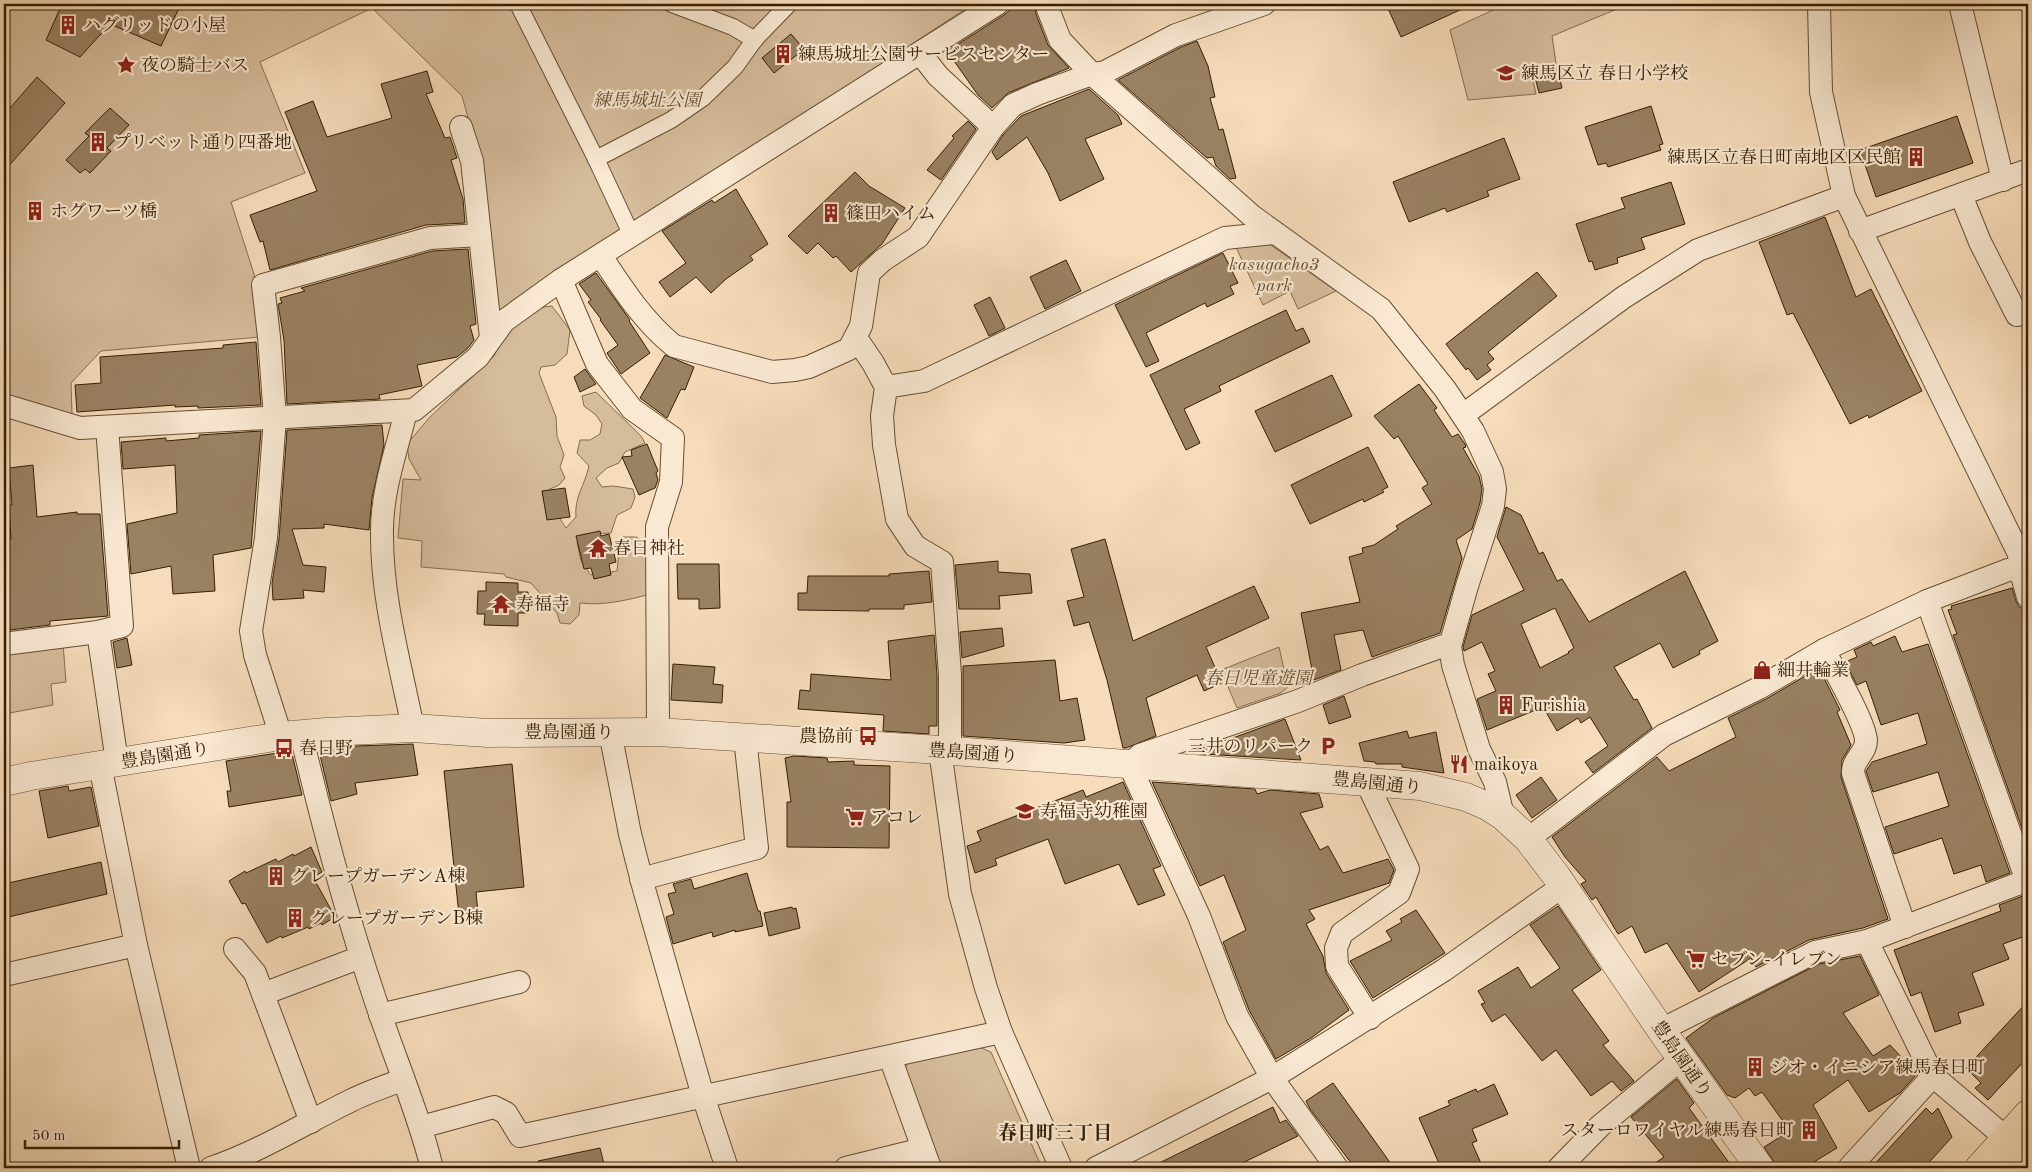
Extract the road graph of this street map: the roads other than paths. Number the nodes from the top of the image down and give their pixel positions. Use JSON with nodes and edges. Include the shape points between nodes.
{"nodes":[{"id":1,"x":518,"y":4,"type":"edge"},
{"id":2,"x":672,"y":4,"type":"edge"},
{"id":3,"x":789,"y":4,"type":"edge"},
{"id":4,"x":997,"y":4,"type":"edge"},
{"id":5,"x":1048,"y":4,"type":"edge"},
{"id":6,"x":1264,"y":4,"type":"edge"},
{"id":7,"x":1819,"y":4,"type":"edge"},
{"id":8,"x":1960,"y":4,"type":"edge"},
{"id":9,"x":754,"y":40,"type":"junction"},
{"id":10,"x":920,"y":53,"type":"junction"},
{"id":11,"x":1092,"y":74,"type":"junction"},
{"id":12,"x":461,"y":127,"type":"dead end"},
{"id":13,"x":993,"y":127,"type":"junction"},
{"id":14,"x":596,"y":160,"type":"junction"},
{"id":15,"x":2028,"y":170,"type":"edge"},
{"id":16,"x":2003,"y":180,"type":"junction"},
{"id":17,"x":1961,"y":195,"type":"junction"},
{"id":18,"x":1844,"y":196,"type":"junction"},
{"id":19,"x":1860,"y":231,"type":"junction"},
{"id":20,"x":1275,"y":233,"type":"junction"},
{"id":21,"x":480,"y":235,"type":"junction"},
{"id":22,"x":632,"y":236,"type":"junction"},
{"id":23,"x":601,"y":256,"type":"junction"},
{"id":24,"x":561,"y":280,"type":"junction"},
{"id":25,"x":2028,"y":310,"type":"edge"},
{"id":26,"x":491,"y":338,"type":"junction"},
{"id":27,"x":856,"y":338,"type":"junction"},
{"id":28,"x":886,"y":387,"type":"junction"},
{"id":29,"x":4,"y":405,"type":"edge"},
{"id":30,"x":406,"y":411,"type":"junction"},
{"id":31,"x":1463,"y":415,"type":"junction"},
{"id":32,"x":275,"y":418,"type":"junction"},
{"id":33,"x":107,"y":427,"type":"junction"},
{"id":34,"x":2024,"y":569,"type":"edge"},
{"id":35,"x":2028,"y":597,"type":"edge"},
{"id":36,"x":1927,"y":602,"type":"junction"},
{"id":37,"x":98,"y":632,"type":"junction"},
{"id":38,"x":4,"y":644,"type":"edge"},
{"id":39,"x":1450,"y":646,"type":"junction"},
{"id":40,"x":1824,"y":650,"type":"junction"},
{"id":41,"x":413,"y":728,"type":"junction"},
{"id":42,"x":610,"y":732,"type":"junction"},
{"id":43,"x":658,"y":732,"type":"junction"},
{"id":44,"x":291,"y":735,"type":"junction"},
{"id":45,"x":744,"y":738,"type":"junction"},
{"id":46,"x":945,"y":751,"type":"junction"},
{"id":47,"x":109,"y":764,"type":"junction"},
{"id":48,"x":1129,"y":764,"type":"junction"},
{"id":49,"x":1366,"y":781,"type":"junction"},
{"id":50,"x":4,"y":782,"type":"edge"},
{"id":51,"x":1503,"y":816,"type":"junction"},
{"id":52,"x":1528,"y":839,"type":"junction"},
{"id":53,"x":641,"y":879,"type":"junction"},
{"id":54,"x":2028,"y":880,"type":"edge"},
{"id":55,"x":1564,"y":886,"type":"junction"},
{"id":56,"x":1905,"y":927,"type":"junction"},
{"id":57,"x":1866,"y":941,"type":"junction"},
{"id":58,"x":136,"y":945,"type":"junction"},
{"id":59,"x":235,"y":949,"type":"dead end"},
{"id":60,"x":361,"y":957,"type":"junction"},
{"id":61,"x":4,"y":975,"type":"edge"},
{"id":62,"x":519,"y":982,"type":"dead end"},
{"id":63,"x":263,"y":994,"type":"junction"},
{"id":64,"x":380,"y":1015,"type":"junction"},
{"id":65,"x":1370,"y":1018,"type":"junction"},
{"id":66,"x":1661,"y":1030,"type":"junction"},
{"id":67,"x":1001,"y":1032,"type":"junction"},
{"id":68,"x":890,"y":1057,"type":"junction"},
{"id":69,"x":1681,"y":1059,"type":"junction"},
{"id":70,"x":1933,"y":1076,"type":"junction"},
{"id":71,"x":1272,"y":1078,"type":"junction"},
{"id":72,"x":402,"y":1080,"type":"junction"},
{"id":73,"x":703,"y":1096,"type":"junction"},
{"id":74,"x":2028,"y":1114,"type":"edge"},
{"id":75,"x":311,"y":1122,"type":"junction"},
{"id":76,"x":421,"y":1126,"type":"junction"},
{"id":77,"x":2017,"y":1145,"type":"edge"},
{"id":78,"x":927,"y":1159,"type":"edge"},
{"id":79,"x":189,"y":1168,"type":"edge"},
{"id":80,"x":211,"y":1168,"type":"edge"},
{"id":81,"x":432,"y":1168,"type":"edge"},
{"id":82,"x":727,"y":1168,"type":"edge"},
{"id":83,"x":846,"y":1168,"type":"edge"},
{"id":84,"x":1061,"y":1168,"type":"edge"},
{"id":85,"x":1096,"y":1168,"type":"edge"},
{"id":86,"x":1336,"y":1168,"type":"edge"},
{"id":87,"x":1559,"y":1168,"type":"edge"},
{"id":88,"x":1760,"y":1168,"type":"edge"},
{"id":89,"x":1849,"y":1168,"type":"edge"},
{"id":90,"x":1979,"y":1168,"type":"edge"},
{"id":91,"x":2014,"y":1168,"type":"edge"}],
"edges":[{"from":1,"to":14,"type":"street"},
{"from":2,"to":9,"type":"street","via":[[732,27]]},
{"from":3,"to":9,"type":"street"},
{"from":4,"to":10,"type":"street"},
{"from":5,"to":11,"type":"street","via":[[1060,40]]},
{"from":6,"to":11,"type":"street","via":[[1176,35],[1105,72]]},
{"from":7,"to":18,"type":"street","via":[[1821,92]]},
{"from":8,"to":16,"type":"street"},
{"from":9,"to":14,"type":"street","via":[[735,67],[702,98],[671,120]]},
{"from":10,"to":13,"type":"street","via":[[938,76]]},
{"from":10,"to":22,"type":"street"},
{"from":11,"to":13,"type":"street","via":[[1013,105]]},
{"from":11,"to":20,"type":"street"},
{"from":12,"to":21,"type":"street","via":[[472,161]]},
{"from":13,"to":27,"type":"street","via":[[918,236],[869,273],[861,326]]},
{"from":14,"to":22,"type":"street"},
{"from":15,"to":16,"type":"street"},
{"from":16,"to":17,"type":"street"},
{"from":17,"to":19,"type":"street"},
{"from":17,"to":25,"type":"street","via":[[1980,242],[2018,315]]},
{"from":18,"to":19,"type":"street"},
{"from":18,"to":31,"type":"street","via":[[1698,250],[1624,297]]},
{"from":19,"to":34,"type":"street"},
{"from":20,"to":28,"type":"street","via":[[1225,238],[924,381]]},
{"from":20,"to":31,"type":"street","via":[[1381,309]]},
{"from":21,"to":26,"type":"street"},
{"from":21,"to":32,"type":"street","via":[[430,238],[264,285]]},
{"from":22,"to":23,"type":"street"},
{"from":23,"to":24,"type":"street"},
{"from":23,"to":27,"type":"street","via":[[630,299],[660,335],[674,346],[772,372],[809,367],[837,356]]},
{"from":24,"to":26,"type":"street","via":[[504,321]]},
{"from":24,"to":43,"type":"street","via":[[597,364],[632,409],[673,438],[671,482],[657,527]]},
{"from":26,"to":30,"type":"street","via":[[478,357],[414,410]]},
{"from":27,"to":28,"type":"street"},
{"from":28,"to":46,"type":"street","via":[[882,416],[884,445],[897,519],[915,546],[942,562],[950,675]]},
{"from":29,"to":33,"type":"street","via":[[80,428]]},
{"from":30,"to":32,"type":"street"},
{"from":30,"to":41,"type":"street","via":[[387,490],[382,529],[387,600]]},
{"from":31,"to":39,"type":"street","via":[[1474,431],[1492,472],[1495,489],[1494,506]]},
{"from":32,"to":33,"type":"street"},
{"from":32,"to":44,"type":"street","via":[[266,538],[251,631],[255,655]]},
{"from":33,"to":37,"type":"street","via":[[122,626]]},
{"from":34,"to":35,"type":"street"},
{"from":34,"to":36,"type":"street","via":[[2008,570]]},
{"from":36,"to":40,"type":"street"},
{"from":36,"to":54,"type":"street"},
{"from":37,"to":38,"type":"street"},
{"from":37,"to":47,"type":"street"},
{"from":39,"to":48,"type":"street","via":[[1362,674],[1298,701],[1140,755]]},
{"from":39,"to":51,"type":"street","via":[[1479,750],[1495,782]]},
{"from":40,"to":52,"type":"street","via":[[1759,688],[1664,735]]},
{"from":40,"to":56,"type":"street","via":[[1866,738],[1853,773]]},
{"from":41,"to":42,"type":"street","name":"豊島園通り","via":[[488,733]]},
{"from":41,"to":44,"type":"street","name":"豊島園通り"},
{"from":42,"to":43,"type":"street","name":"豊島園通り"},
{"from":42,"to":53,"type":"street"},
{"from":43,"to":45,"type":"street","name":"豊島園通り"},
{"from":44,"to":47,"type":"street","name":"豊島園通り"},
{"from":44,"to":60,"type":"street"},
{"from":45,"to":46,"type":"street","name":"豊島園通り"},
{"from":45,"to":53,"type":"street","via":[[758,848]]},
{"from":46,"to":48,"type":"street","name":"豊島園通り"},
{"from":46,"to":67,"type":"street","via":[[960,894]]},
{"from":47,"to":50,"type":"street","name":"豊島園通り"},
{"from":47,"to":58,"type":"street"},
{"from":48,"to":49,"type":"street","name":"豊島園通り"},
{"from":48,"to":71,"type":"street","via":[[1199,916],[1237,1016]]},
{"from":49,"to":51,"type":"street","name":"豊島園通り","via":[[1420,786],[1466,797]]},
{"from":49,"to":65,"type":"street","via":[[1408,869],[1399,893],[1342,933],[1336,948],[1337,966]]},
{"from":51,"to":52,"type":"street","name":"豊島園通り"},
{"from":52,"to":55,"type":"street","name":"豊島園通り"},
{"from":53,"to":73,"type":"street"},
{"from":54,"to":56,"type":"street"},
{"from":55,"to":65,"type":"street"},
{"from":55,"to":66,"type":"street","name":"豊島園通り"},
{"from":56,"to":57,"type":"street"},
{"from":57,"to":66,"type":"street","via":[[1815,952]]},
{"from":57,"to":70,"type":"street"},
{"from":58,"to":61,"type":"street"},
{"from":58,"to":79,"type":"street"},
{"from":59,"to":63,"type":"street","via":[[256,973]]},
{"from":60,"to":63,"type":"street"},
{"from":60,"to":64,"type":"street"},
{"from":62,"to":64,"type":"street"},
{"from":63,"to":75,"type":"street"},
{"from":64,"to":72,"type":"street"},
{"from":65,"to":71,"type":"street"},
{"from":66,"to":69,"type":"street","name":"豊島園通り"},
{"from":67,"to":68,"type":"street"},
{"from":67,"to":84,"type":"street"},
{"from":68,"to":73,"type":"street"},
{"from":68,"to":78,"type":"street"},
{"from":69,"to":87,"type":"street","via":[[1600,1126]]},
{"from":69,"to":88,"type":"street","name":"豊島園通り"},
{"from":70,"to":77,"type":"street"},
{"from":70,"to":89,"type":"street"},
{"from":71,"to":85,"type":"street"},
{"from":71,"to":86,"type":"street"},
{"from":72,"to":75,"type":"street","via":[[354,1099]]},
{"from":72,"to":76,"type":"street"},
{"from":73,"to":76,"type":"street","via":[[520,1136],[506,1112],[494,1107]]},
{"from":73,"to":82,"type":"street"},
{"from":74,"to":77,"type":"main road"},
{"from":75,"to":80,"type":"street","via":[[239,1159]]},
{"from":76,"to":81,"type":"street"},
{"from":77,"to":90,"type":"main road"},
{"from":77,"to":91,"type":"main road"},
{"from":78,"to":83,"type":"street"}]}
